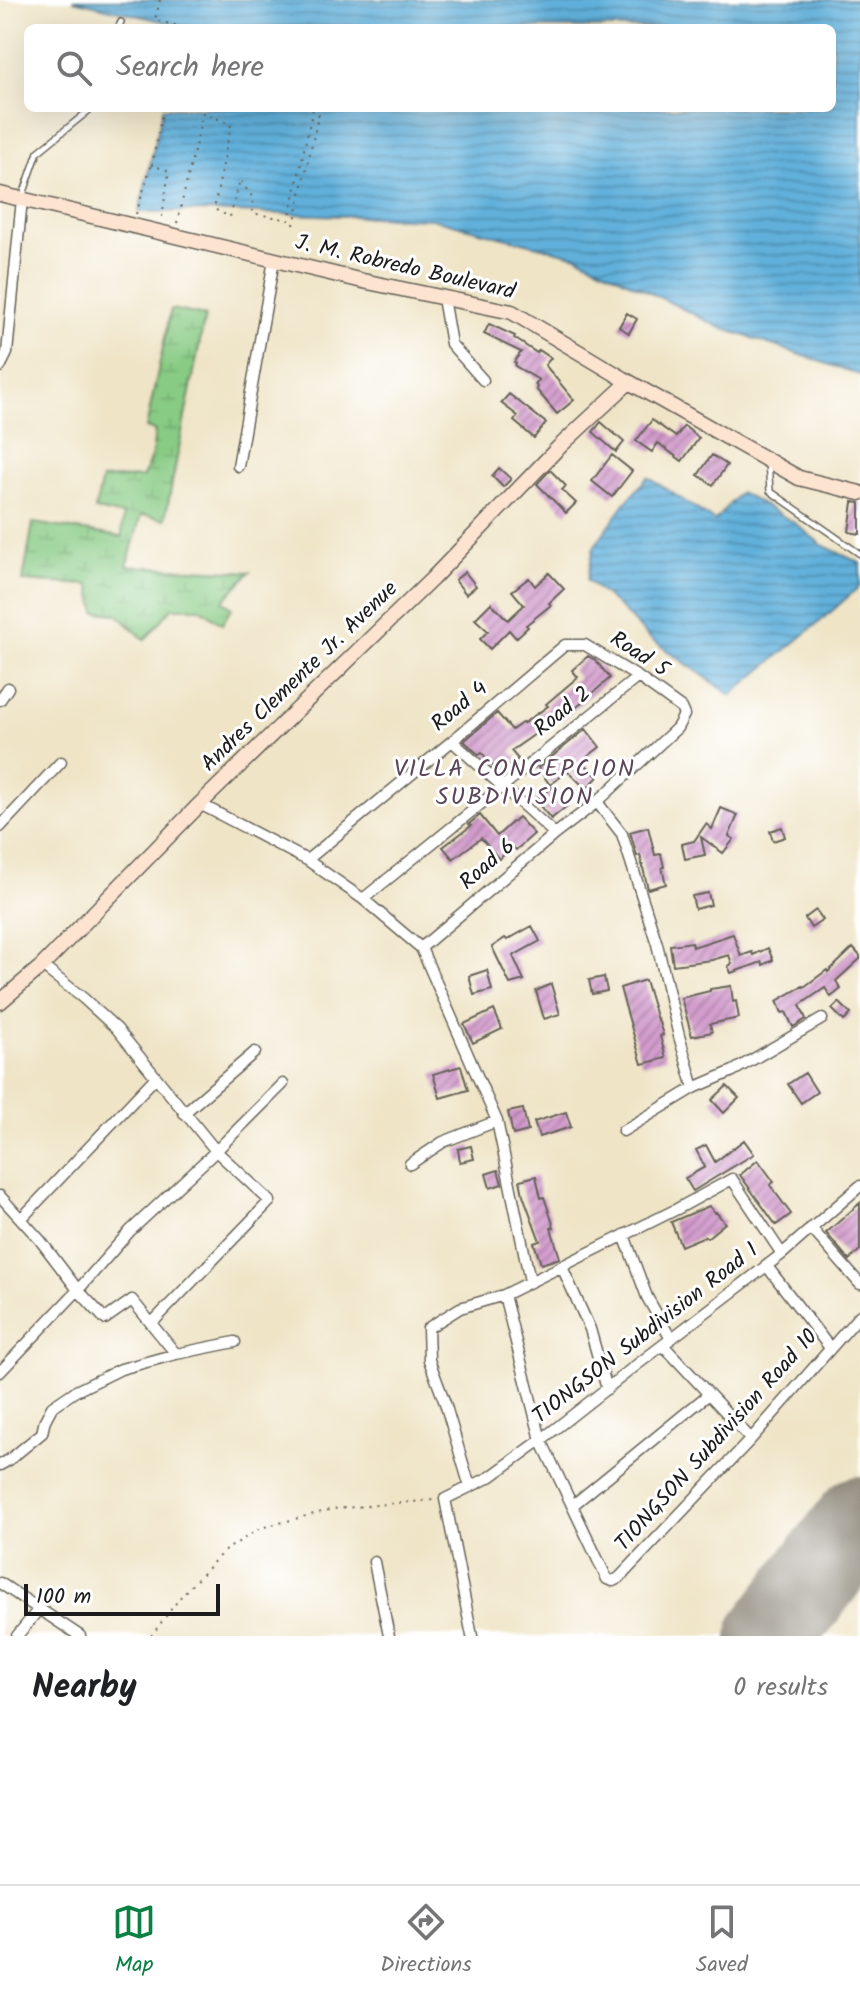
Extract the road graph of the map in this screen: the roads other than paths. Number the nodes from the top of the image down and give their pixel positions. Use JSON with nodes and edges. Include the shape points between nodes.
{"nodes":[{"id":1,"x":87,"y":112,"type":"edge"},
{"id":2,"x":0,"y":194,"type":"edge"},
{"id":3,"x":22,"y":199,"type":"junction"},
{"id":4,"x":274,"y":260,"type":"junction"},
{"id":5,"x":443,"y":298,"type":"junction"},
{"id":6,"x":0,"y":367,"type":"edge"},
{"id":7,"x":483,"y":380,"type":"dead end"},
{"id":8,"x":629,"y":382,"type":"junction"},
{"id":9,"x":768,"y":460,"type":"junction"},
{"id":10,"x":238,"y":466,"type":"dead end"},
{"id":11,"x":860,"y":493,"type":"edge"},
{"id":12,"x":860,"y":554,"type":"edge"},
{"id":13,"x":565,"y":645,"type":"joint"},
{"id":14,"x":638,"y":677,"type":"junction"},
{"id":15,"x":8,"y":688,"type":"dead end"},
{"id":16,"x":0,"y":700,"type":"edge"},
{"id":17,"x":684,"y":715,"type":"joint"},
{"id":18,"x":452,"y":741,"type":"junction"},
{"id":19,"x":61,"y":762,"type":"dead end"},
{"id":20,"x":503,"y":786,"type":"junction"},
{"id":21,"x":597,"y":802,"type":"junction"},
{"id":22,"x":200,"y":804,"type":"junction"},
{"id":23,"x":0,"y":827,"type":"edge"},
{"id":24,"x":555,"y":834,"type":"junction"},
{"id":25,"x":307,"y":860,"type":"junction"},
{"id":26,"x":363,"y":899,"type":"junction"},
{"id":27,"x":421,"y":948,"type":"junction"},
{"id":28,"x":42,"y":966,"type":"junction"},
{"id":29,"x":0,"y":1002,"type":"edge"},
{"id":30,"x":822,"y":1019,"type":"dead end"},
{"id":31,"x":255,"y":1052,"type":"dead end"},
{"id":32,"x":155,"y":1078,"type":"junction"},
{"id":33,"x":283,"y":1084,"type":"dead end"},
{"id":34,"x":694,"y":1088,"type":"junction"},
{"id":35,"x":184,"y":1113,"type":"junction"},
{"id":36,"x":497,"y":1121,"type":"junction"},
{"id":37,"x":623,"y":1131,"type":"dead end"},
{"id":38,"x":216,"y":1151,"type":"junction"},
{"id":39,"x":410,"y":1164,"type":"dead end"},
{"id":40,"x":860,"y":1186,"type":"edge"},
{"id":41,"x":0,"y":1196,"type":"edge"},
{"id":42,"x":21,"y":1219,"type":"junction"},
{"id":43,"x":811,"y":1228,"type":"junction"},
{"id":44,"x":624,"y":1235,"type":"junction"},
{"id":45,"x":782,"y":1254,"type":"junction"},
{"id":46,"x":766,"y":1265,"type":"junction"},
{"id":47,"x":562,"y":1267,"type":"junction"},
{"id":48,"x":530,"y":1281,"type":"junction"},
{"id":49,"x":860,"y":1284,"type":"edge"},
{"id":50,"x":78,"y":1290,"type":"junction"},
{"id":51,"x":504,"y":1295,"type":"junction"},
{"id":52,"x":860,"y":1315,"type":"edge"},
{"id":53,"x":152,"y":1323,"type":"junction"},
{"id":54,"x":235,"y":1342,"type":"dead end"},
{"id":55,"x":667,"y":1342,"type":"junction"},
{"id":56,"x":830,"y":1348,"type":"junction"},
{"id":57,"x":176,"y":1354,"type":"junction"},
{"id":58,"x":0,"y":1372,"type":"edge"},
{"id":59,"x":607,"y":1389,"type":"junction"},
{"id":60,"x":709,"y":1394,"type":"junction"},
{"id":61,"x":751,"y":1439,"type":"junction"},
{"id":62,"x":541,"y":1440,"type":"junction"},
{"id":63,"x":0,"y":1465,"type":"edge"},
{"id":64,"x":470,"y":1487,"type":"junction"},
{"id":65,"x":573,"y":1505,"type":"junction"},
{"id":66,"x":374,"y":1562,"type":"dead end"},
{"id":67,"x":0,"y":1583,"type":"edge"},
{"id":68,"x":38,"y":1610,"type":"junction"},
{"id":69,"x":17,"y":1636,"type":"edge"},
{"id":70,"x":80,"y":1636,"type":"edge"},
{"id":71,"x":389,"y":1636,"type":"edge"},
{"id":72,"x":472,"y":1636,"type":"edge"}],
"edges":[{"from":1,"to":3,"type":"lane","via":[[38,152]]},
{"from":2,"to":3,"type":"main road","name":"J. M. Robredo Boulevard"},
{"from":3,"to":4,"type":"main road","name":"J. M. Robredo Boulevard"},
{"from":3,"to":6,"type":"street","via":[[7,353]]},
{"from":4,"to":5,"type":"main road","name":"J. M. Robredo Boulevard"},
{"from":4,"to":10,"type":"street"},
{"from":5,"to":7,"type":"street","via":[[451,344]]},
{"from":5,"to":8,"type":"main road","name":"J. M. Robredo Boulevard","via":[[512,312]]},
{"from":8,"to":9,"type":"main road","name":"J. M. Robredo Boulevard"},
{"from":8,"to":22,"type":"main road","name":"Andres Clemente Jr. Avenue"},
{"from":9,"to":11,"type":"main road","name":"J. M. Robredo Boulevard","via":[[799,478]]},
{"from":9,"to":12,"type":"lane","via":[[770,491]]},
{"from":13,"to":14,"type":"street","name":"Road 5","via":[[585,645]]},
{"from":13,"to":18,"type":"street","name":"Road 4"},
{"from":14,"to":17,"type":"street","name":"Road 5"},
{"from":14,"to":20,"type":"street","name":"Road 2"},
{"from":15,"to":16,"type":"street"},
{"from":17,"to":21,"type":"street","name":"Road 6","via":[[677,728]]},
{"from":18,"to":20,"type":"street"},
{"from":18,"to":25,"type":"street","name":"Road 4"},
{"from":19,"to":23,"type":"street"},
{"from":20,"to":24,"type":"street"},
{"from":20,"to":26,"type":"street","name":"Road 2"},
{"from":21,"to":24,"type":"street","name":"Road 6"},
{"from":21,"to":34,"type":"street","via":[[622,834]]},
{"from":22,"to":25,"type":"street"},
{"from":22,"to":28,"type":"main road","name":"Andres Clemente Jr. Avenue"},
{"from":24,"to":27,"type":"street","name":"Road 6"},
{"from":25,"to":26,"type":"street"},
{"from":26,"to":27,"type":"street"},
{"from":27,"to":36,"type":"street"},
{"from":28,"to":29,"type":"main road","name":"Andres Clemente Jr. Avenue"},
{"from":28,"to":32,"type":"street","via":[[117,1029]]},
{"from":30,"to":34,"type":"street"},
{"from":31,"to":35,"type":"street"},
{"from":32,"to":35,"type":"street"},
{"from":32,"to":42,"type":"street"},
{"from":33,"to":38,"type":"street"},
{"from":34,"to":37,"type":"street"},
{"from":35,"to":38,"type":"street"},
{"from":36,"to":39,"type":"street","via":[[443,1142]]},
{"from":36,"to":48,"type":"street"},
{"from":38,"to":50,"type":"street","via":[[130,1231]]},
{"from":38,"to":53,"type":"street","via":[[270,1201]]},
{"from":40,"to":43,"type":"street","name":"TIONGSON Subdivision Road 1"},
{"from":41,"to":42,"type":"street"},
{"from":42,"to":50,"type":"street"},
{"from":43,"to":45,"type":"street","name":"TIONGSON Subdivision Road 1"},
{"from":43,"to":49,"type":"street"},
{"from":44,"to":45,"type":"street","via":[[732,1179]]},
{"from":44,"to":47,"type":"street"},
{"from":44,"to":55,"type":"street"},
{"from":45,"to":46,"type":"street","name":"TIONGSON Subdivision Road 1"},
{"from":46,"to":55,"type":"street","name":"TIONGSON Subdivision Road 1"},
{"from":46,"to":56,"type":"street"},
{"from":47,"to":48,"type":"street"},
{"from":47,"to":59,"type":"street","via":[[590,1329]]},
{"from":48,"to":51,"type":"street"},
{"from":50,"to":53,"type":"street","via":[[105,1319],[132,1300]]},
{"from":50,"to":58,"type":"street"},
{"from":51,"to":62,"type":"street","name":"TIONGSON Subdivision Road 10"},
{"from":51,"to":64,"type":"street","via":[[460,1308],[428,1328],[429,1360]]},
{"from":52,"to":56,"type":"street","name":"TIONGSON Subdivision Road 10"},
{"from":53,"to":57,"type":"street"},
{"from":54,"to":57,"type":"street"},
{"from":55,"to":59,"type":"street","name":"TIONGSON Subdivision Road 1"},
{"from":55,"to":60,"type":"street"},
{"from":56,"to":61,"type":"street","name":"TIONGSON Subdivision Road 10"},
{"from":57,"to":63,"type":"street","via":[[121,1369],[74,1392],[52,1407],[42,1433]]},
{"from":59,"to":62,"type":"street","name":"TIONGSON Subdivision Road 1"},
{"from":60,"to":61,"type":"street"},
{"from":60,"to":65,"type":"street"},
{"from":61,"to":65,"type":"street","name":"TIONGSON Subdivision Road 10","via":[[613,1581],[607,1579]]},
{"from":62,"to":64,"type":"street","name":"TIONGSON Subdivision Road 1"},
{"from":62,"to":65,"type":"street","name":"TIONGSON Subdivision Road 10"},
{"from":64,"to":72,"type":"street","name":"TIONGSON Subdivision Road 1","via":[[445,1499]]},
{"from":66,"to":71,"type":"street"},
{"from":67,"to":68,"type":"street"},
{"from":68,"to":69,"type":"street"},
{"from":68,"to":70,"type":"street"}]}
